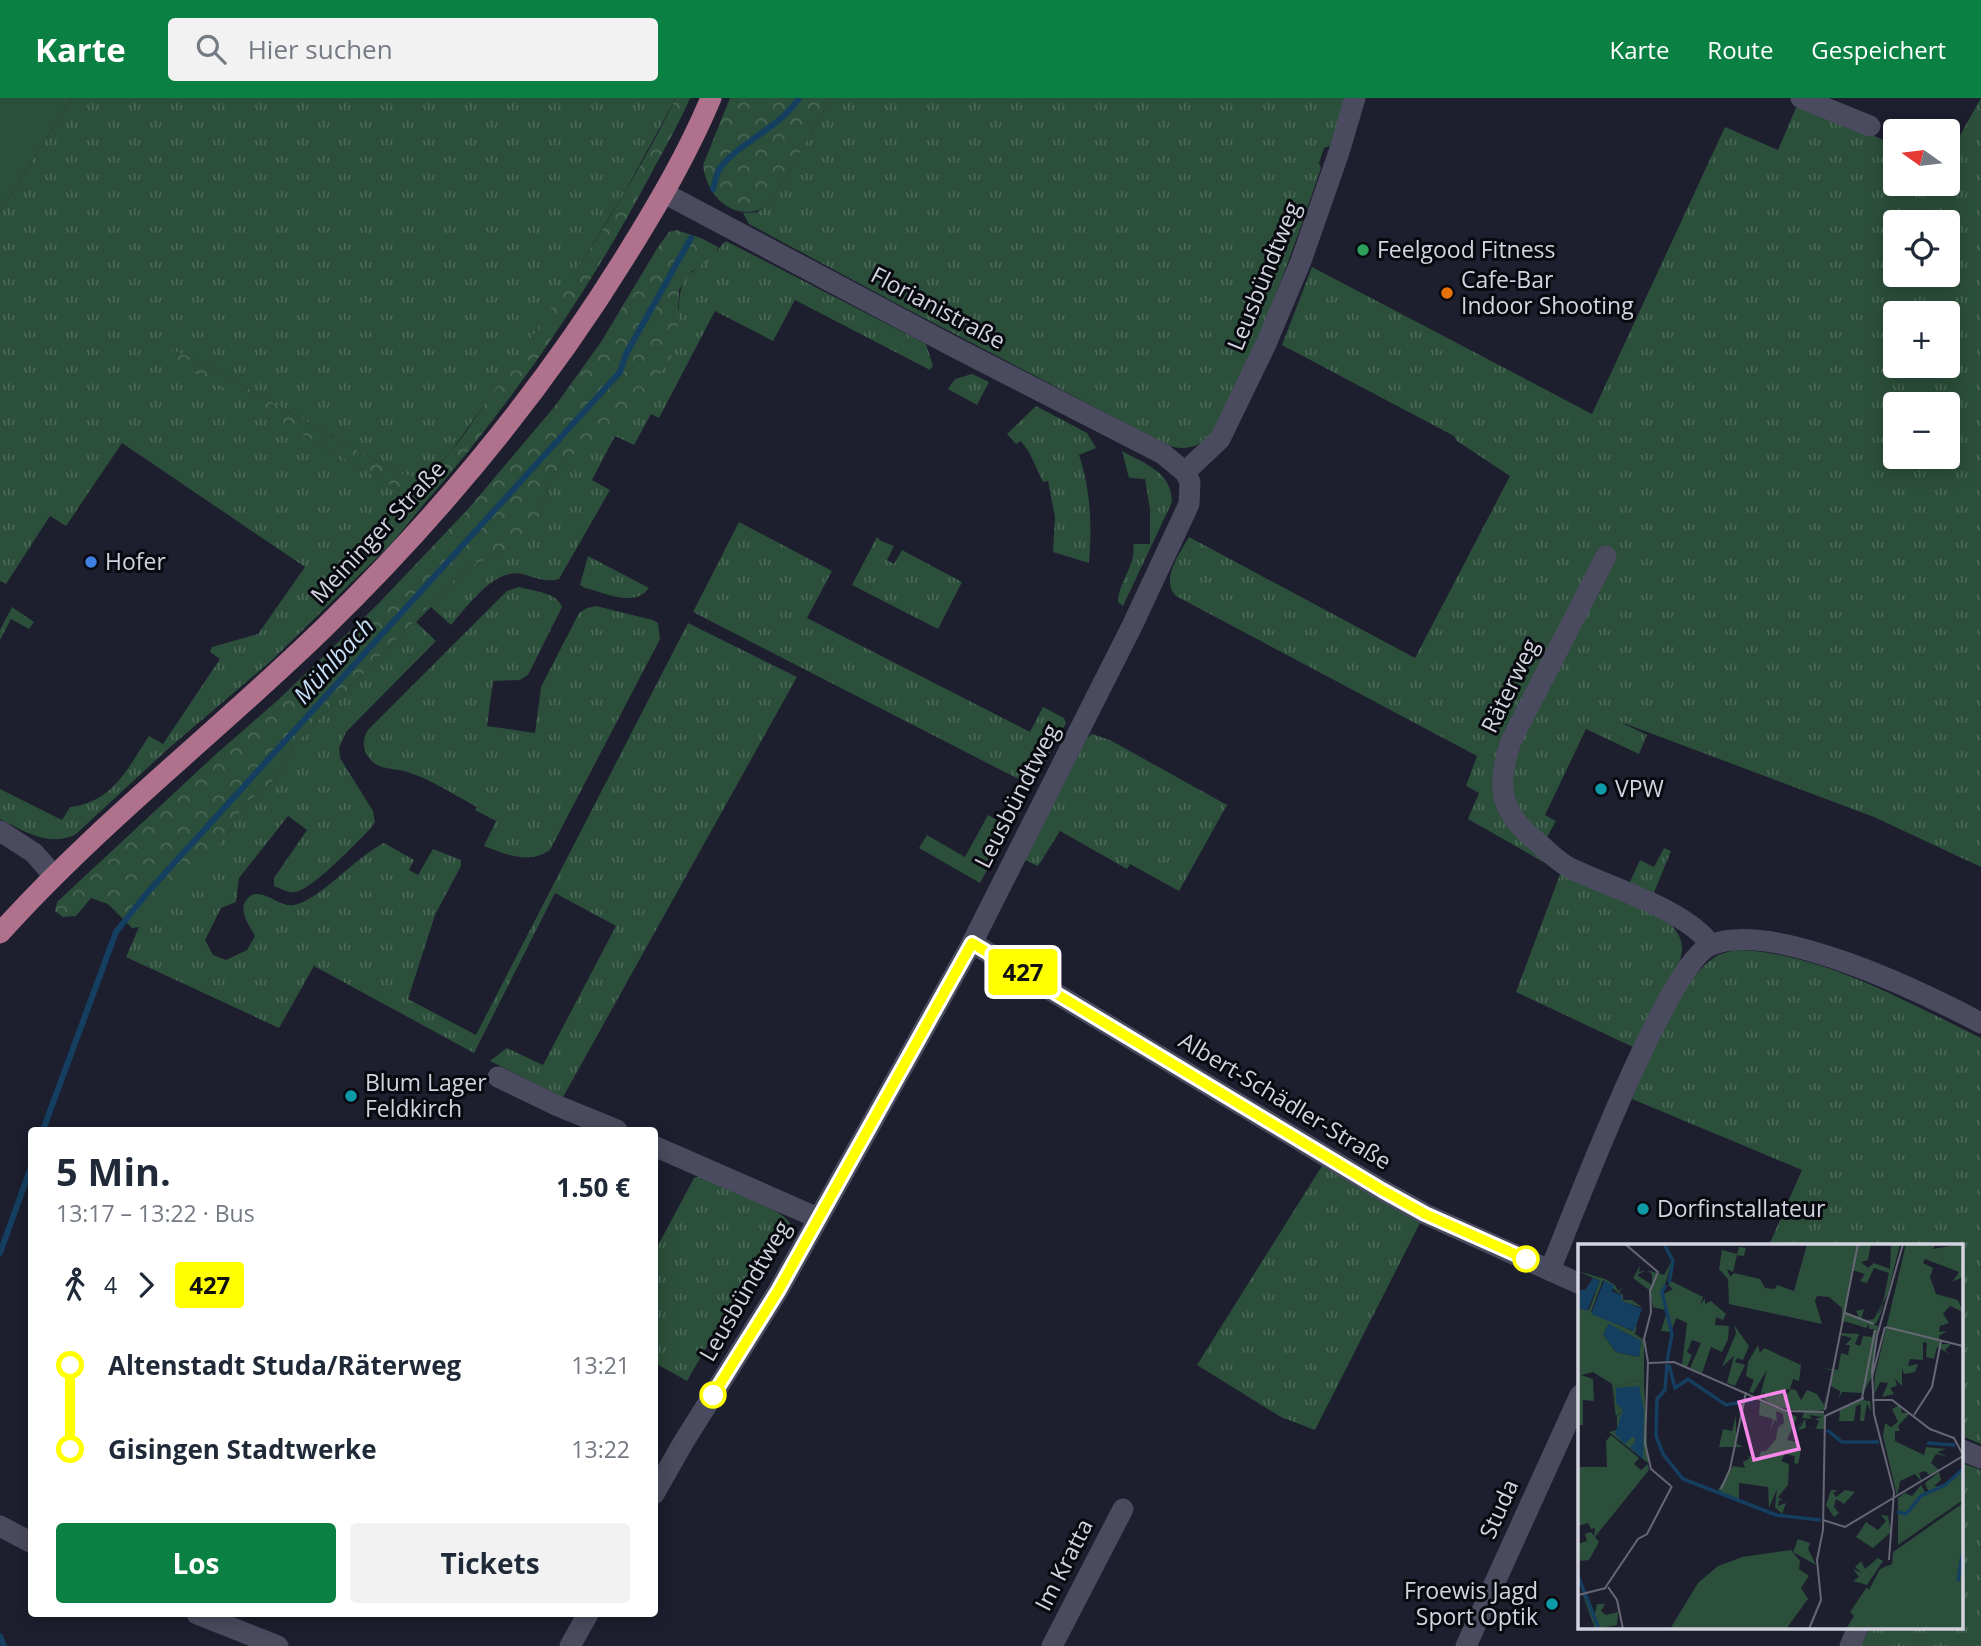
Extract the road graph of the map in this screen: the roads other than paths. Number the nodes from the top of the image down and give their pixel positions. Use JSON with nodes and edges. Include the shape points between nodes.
{"nodes":[{"id":1,"x":711,"y":98,"type":"edge"},
{"id":2,"x":1355,"y":98,"type":"edge"},
{"id":3,"x":1801,"y":98,"type":"edge"},
{"id":4,"x":1870,"y":126,"type":"dead end"},
{"id":5,"x":664,"y":193,"type":"junction"},
{"id":6,"x":1185,"y":472,"type":"junction"},
{"id":7,"x":1606,"y":556,"type":"dead end"},
{"id":8,"x":0,"y":831,"type":"edge"},
{"id":9,"x":54,"y":876,"type":"junction"},
{"id":10,"x":0,"y":933,"type":"edge"},
{"id":11,"x":972,"y":943,"type":"junction"},
{"id":12,"x":1711,"y":945,"type":"junction"},
{"id":13,"x":1981,"y":1023,"type":"edge"},
{"id":14,"x":498,"y":1077,"type":"dead end"},
{"id":15,"x":610,"y":1127,"type":"edge"},
{"id":16,"x":658,"y":1148,"type":"edge"},
{"id":17,"x":818,"y":1217,"type":"junction"},
{"id":18,"x":1550,"y":1270,"type":"junction"},
{"id":19,"x":1578,"y":1283,"type":"edge"},
{"id":20,"x":1578,"y":1399,"type":"edge"},
{"id":21,"x":1964,"y":1451,"type":"edge"},
{"id":22,"x":1981,"y":1458,"type":"edge"},
{"id":23,"x":658,"y":1487,"type":"edge"},
{"id":24,"x":1123,"y":1508,"type":"dead end"},
{"id":25,"x":0,"y":1527,"type":"edge"},
{"id":26,"x":28,"y":1541,"type":"edge"},
{"id":27,"x":205,"y":1617,"type":"edge"},
{"id":28,"x":586,"y":1617,"type":"edge"},
{"id":29,"x":1858,"y":1628,"type":"edge"},
{"id":30,"x":278,"y":1646,"type":"edge"},
{"id":31,"x":570,"y":1646,"type":"edge"},
{"id":32,"x":1052,"y":1646,"type":"edge"},
{"id":33,"x":1466,"y":1646,"type":"edge"},
{"id":34,"x":1850,"y":1646,"type":"edge"}],
"edges":[{"from":1,"to":5,"type":"main road","name":"Meininger Straße"},
{"from":2,"to":6,"type":"street","name":"Leusbündtweg","via":[[1301,261],[1267,340],[1220,439]]},
{"from":3,"to":4,"type":"street"},
{"from":5,"to":6,"type":"street","name":"Florianistraße","via":[[1163,454]]},
{"from":5,"to":9,"type":"main road","name":"Meininger Straße","via":[[554,365],[421,529],[323,629]]},
{"from":6,"to":11,"type":"street","name":"Leusbündtweg","via":[[1191,493],[1186,514]]},
{"from":7,"to":12,"type":"street","name":"Räterweg","via":[[1511,741],[1502,769],[1505,806],[1524,832],[1567,867],[1689,924]]},
{"from":8,"to":9,"type":"street","via":[[34,853]]},
{"from":9,"to":10,"type":"main road","name":"Meininger Straße"},
{"from":11,"to":17,"type":"street","name":"Leusbündtweg"},
{"from":11,"to":18,"type":"street","name":"Albert-Schädler-Straße","via":[[1382,1190]]},
{"from":12,"to":13,"type":"street","via":[[1759,941],[1812,952],[1869,972]]},
{"from":12,"to":18,"type":"street","via":[[1684,971],[1644,1046]]},
{"from":14,"to":15,"type":"street"},
{"from":16,"to":17,"type":"street"},
{"from":17,"to":23,"type":"street","name":"Leusbündtweg"},
{"from":18,"to":19,"type":"street","name":"Albert-Schädler-Straße"},
{"from":20,"to":33,"type":"street","name":"Studa"},
{"from":21,"to":22,"type":"street"},
{"from":24,"to":32,"type":"street","name":"Im Kratta"},
{"from":25,"to":26,"type":"street"},
{"from":27,"to":30,"type":"street"},
{"from":28,"to":31,"type":"street"},
{"from":29,"to":34,"type":"street"}]}
